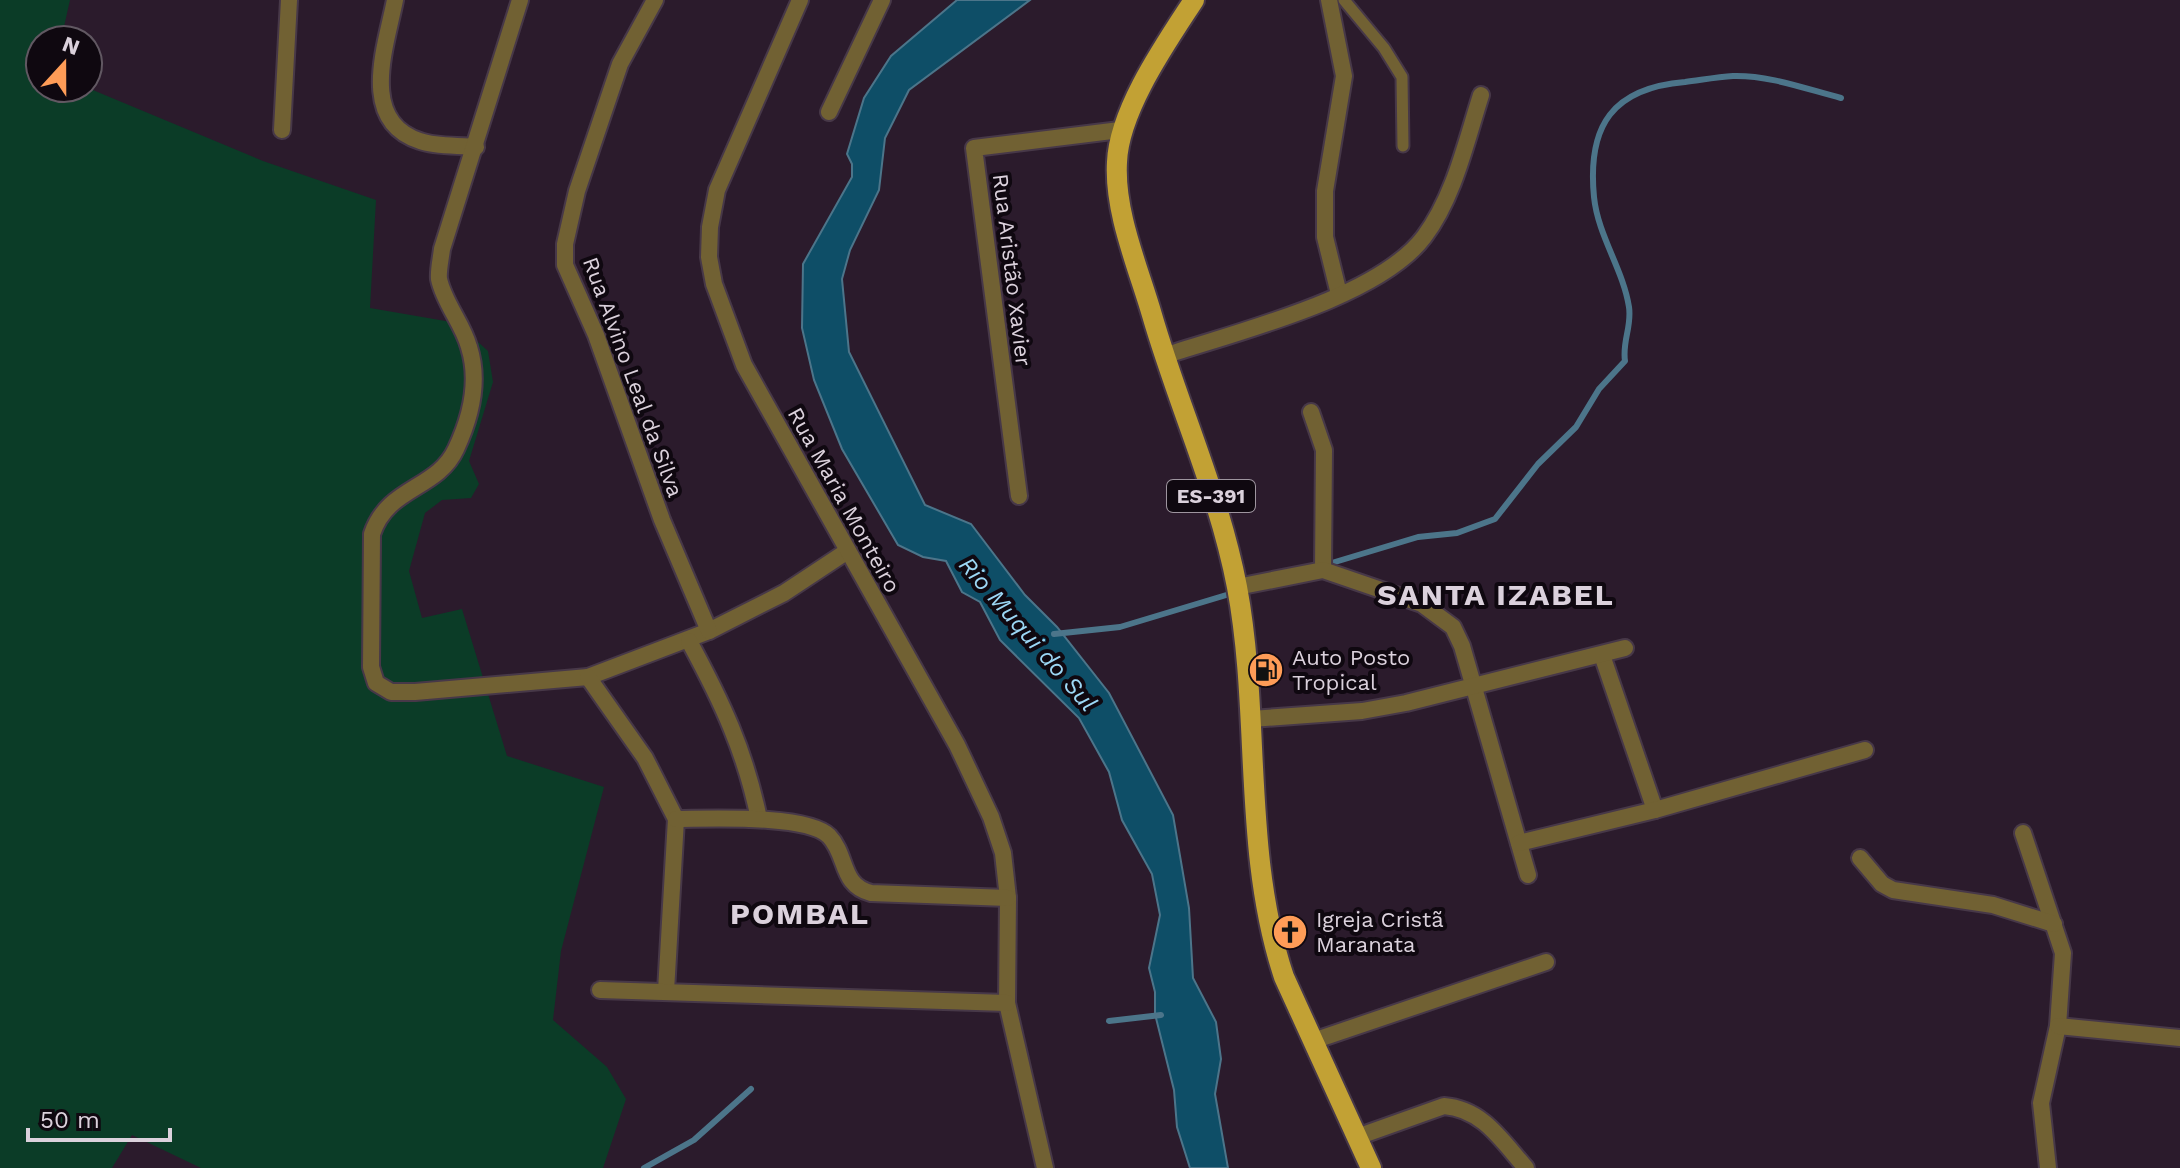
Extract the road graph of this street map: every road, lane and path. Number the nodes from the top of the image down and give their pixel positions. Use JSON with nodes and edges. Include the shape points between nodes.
{"nodes":[{"id":1,"x":289,"y":0,"type":"edge"},
{"id":2,"x":395,"y":0,"type":"edge"},
{"id":3,"x":520,"y":0,"type":"edge"},
{"id":4,"x":655,"y":0,"type":"edge"},
{"id":5,"x":800,"y":0,"type":"edge"},
{"id":6,"x":882,"y":0,"type":"edge"},
{"id":7,"x":1194,"y":0,"type":"edge"},
{"id":8,"x":1329,"y":0,"type":"edge"},
{"id":9,"x":1344,"y":0,"type":"edge"},
{"id":10,"x":1481,"y":95,"type":"dead end"},
{"id":11,"x":829,"y":112,"type":"dead end"},
{"id":12,"x":282,"y":130,"type":"dead end"},
{"id":13,"x":1120,"y":130,"type":"junction"},
{"id":14,"x":1403,"y":146,"type":"dead end"},
{"id":15,"x":476,"y":147,"type":"junction"},
{"id":16,"x":1339,"y":294,"type":"junction"},
{"id":17,"x":1164,"y":356,"type":"junction"},
{"id":18,"x":1311,"y":412,"type":"dead end"},
{"id":19,"x":1019,"y":496,"type":"dead end"},
{"id":20,"x":846,"y":552,"type":"junction"},
{"id":21,"x":1323,"y":570,"type":"junction"},
{"id":22,"x":1237,"y":587,"type":"junction"},
{"id":23,"x":709,"y":631,"type":"junction"},
{"id":24,"x":689,"y":641,"type":"junction"},
{"id":25,"x":1625,"y":648,"type":"dead end"},
{"id":26,"x":1602,"y":655,"type":"junction"},
{"id":27,"x":588,"y":677,"type":"junction"},
{"id":28,"x":1474,"y":687,"type":"junction"},
{"id":29,"x":1251,"y":719,"type":"junction"},
{"id":30,"x":1865,"y":750,"type":"dead end"},
{"id":31,"x":1655,"y":810,"type":"junction"},
{"id":32,"x":676,"y":819,"type":"junction"},
{"id":33,"x":759,"y":819,"type":"junction"},
{"id":34,"x":2023,"y":833,"type":"dead end"},
{"id":35,"x":1519,"y":843,"type":"junction"},
{"id":36,"x":1860,"y":858,"type":"dead end"},
{"id":37,"x":1528,"y":875,"type":"dead end"},
{"id":38,"x":1008,"y":898,"type":"junction"},
{"id":39,"x":2054,"y":924,"type":"junction"},
{"id":40,"x":1546,"y":962,"type":"dead end"},
{"id":41,"x":600,"y":990,"type":"dead end"},
{"id":42,"x":666,"y":991,"type":"junction"},
{"id":43,"x":1007,"y":1003,"type":"junction"},
{"id":44,"x":2058,"y":1026,"type":"junction"},
{"id":45,"x":2180,"y":1038,"type":"edge"},
{"id":46,"x":1313,"y":1041,"type":"junction"},
{"id":47,"x":1357,"y":1137,"type":"junction"},
{"id":48,"x":1045,"y":1168,"type":"edge"},
{"id":49,"x":1371,"y":1168,"type":"edge"},
{"id":50,"x":1526,"y":1168,"type":"edge"},
{"id":51,"x":2048,"y":1168,"type":"edge"}],
"edges":[{"from":1,"to":12,"type":"street"},
{"from":2,"to":15,"type":"street","via":[[380,77],[384,108],[395,127],[421,142]]},
{"from":3,"to":15,"type":"street"},
{"from":4,"to":23,"type":"street","name":"Rua Alvino Leal da Silva","via":[[620,64],[577,191],[565,265]]},
{"from":5,"to":20,"type":"street","name":"Rua Maria Monteiro","via":[[717,190],[709,257],[726,324],[744,365]]},
{"from":6,"to":11,"type":"street"},
{"from":7,"to":13,"type":"main road","number":"ES-391"},
{"from":8,"to":16,"type":"street","via":[[1344,76],[1325,191],[1325,237]]},
{"from":9,"to":14,"type":"lane","via":[[1402,77]]},
{"from":10,"to":16,"type":"street","via":[[1455,175],[1426,235],[1395,267]]},
{"from":13,"to":17,"type":"main road","number":"ES-391","via":[[1120,197]]},
{"from":13,"to":19,"type":"street","name":"Rua Aristão Xavier","via":[[974,148]]},
{"from":15,"to":27,"type":"street","via":[[442,249],[439,278],[470,347],[471,412],[455,453],[434,476],[384,507],[377,518],[372,534],[371,667],[376,683],[391,692]]},
{"from":16,"to":17,"type":"street"},
{"from":17,"to":22,"type":"main road","number":"ES-391"},
{"from":18,"to":21,"type":"street","via":[[1324,450]]},
{"from":20,"to":23,"type":"street","via":[[784,593]]},
{"from":20,"to":38,"type":"street","name":"Rua Maria Monteiro","via":[[957,745],[1003,853]]},
{"from":21,"to":22,"type":"street"},
{"from":21,"to":28,"type":"street","via":[[1422,604],[1441,616],[1462,646]]},
{"from":22,"to":29,"type":"main road","number":"ES-391"},
{"from":23,"to":24,"type":"street"},
{"from":24,"to":27,"type":"street"},
{"from":24,"to":33,"type":"street","via":[[731,720],[749,768]]},
{"from":25,"to":26,"type":"street"},
{"from":26,"to":28,"type":"street"},
{"from":26,"to":31,"type":"street"},
{"from":27,"to":32,"type":"street","via":[[645,758]]},
{"from":28,"to":29,"type":"street","via":[[1362,711]]},
{"from":28,"to":35,"type":"street"},
{"from":29,"to":46,"type":"main road","number":"ES-391","via":[[1263,893],[1273,944]]},
{"from":30,"to":31,"type":"street"},
{"from":31,"to":35,"type":"street"},
{"from":32,"to":33,"type":"street"},
{"from":32,"to":42,"type":"street"},
{"from":33,"to":38,"type":"street","via":[[820,830],[830,837],[858,890]]},
{"from":34,"to":39,"type":"street"},
{"from":35,"to":37,"type":"street"},
{"from":36,"to":39,"type":"street","via":[[1893,890],[1993,905]]},
{"from":38,"to":43,"type":"street","name":"Rua Maria Monteiro"},
{"from":39,"to":44,"type":"street","via":[[2063,966]]},
{"from":40,"to":46,"type":"street"},
{"from":41,"to":42,"type":"street"},
{"from":42,"to":43,"type":"street"},
{"from":43,"to":48,"type":"street","name":"Rua Maria Monteiro"},
{"from":44,"to":45,"type":"street"},
{"from":44,"to":51,"type":"street","via":[[2041,1103]]},
{"from":46,"to":47,"type":"main road","number":"ES-391"},
{"from":47,"to":49,"type":"main road","number":"ES-391"},
{"from":47,"to":50,"type":"street","via":[[1444,1106],[1455,1107],[1479,1116]]}]}
